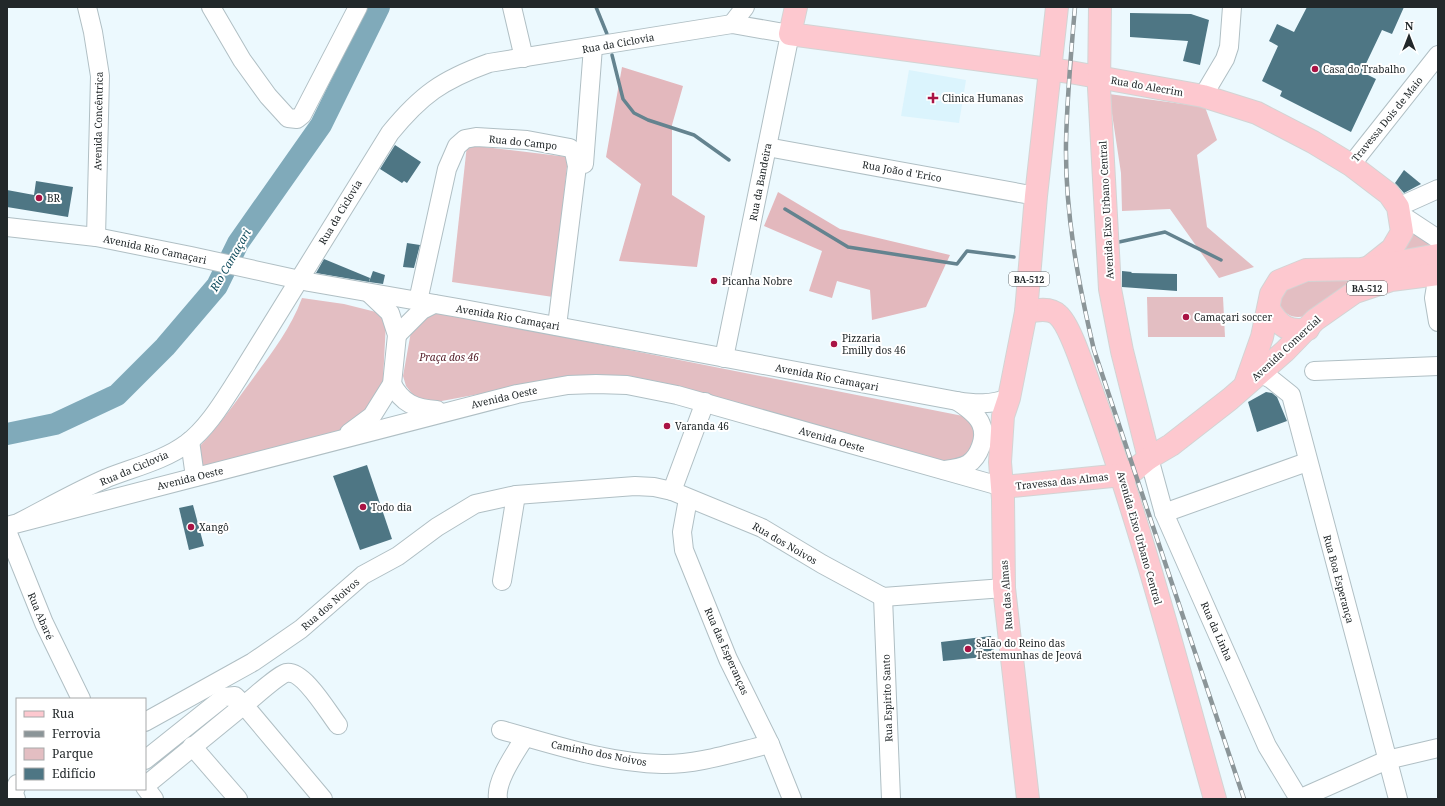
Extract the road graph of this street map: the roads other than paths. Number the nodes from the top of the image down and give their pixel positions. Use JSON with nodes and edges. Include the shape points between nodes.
{"nodes":[{"id":1,"x":87,"y":7,"type":"edge"},
{"id":2,"x":210,"y":7,"type":"edge"},
{"id":3,"x":358,"y":7,"type":"edge"},
{"id":4,"x":512,"y":7,"type":"edge"},
{"id":5,"x":744,"y":7,"type":"edge"},
{"id":6,"x":796,"y":7,"type":"edge"},
{"id":7,"x":1057,"y":7,"type":"edge"},
{"id":8,"x":1100,"y":7,"type":"edge"},
{"id":9,"x":1232,"y":7,"type":"edge"},
{"id":10,"x":732,"y":24,"type":"junction"},
{"id":11,"x":790,"y":34,"type":"junction"},
{"id":12,"x":593,"y":47,"type":"junction"},
{"id":13,"x":1438,"y":55,"type":"edge"},
{"id":14,"x":524,"y":58,"type":"junction"},
{"id":15,"x":1050,"y":70,"type":"junction"},
{"id":16,"x":1099,"y":78,"type":"junction"},
{"id":17,"x":1203,"y":96,"type":"junction"},
{"id":18,"x":1047,"y":107,"type":"junction"},
{"id":19,"x":1101,"y":110,"type":"junction"},
{"id":20,"x":767,"y":147,"type":"junction"},
{"id":21,"x":584,"y":164,"type":"dead end"},
{"id":22,"x":1351,"y":165,"type":"junction"},
{"id":23,"x":1438,"y":189,"type":"edge"},
{"id":24,"x":1036,"y":196,"type":"junction"},
{"id":25,"x":1400,"y":211,"type":"junction"},
{"id":26,"x":7,"y":227,"type":"edge"},
{"id":27,"x":96,"y":237,"type":"junction"},
{"id":28,"x":1438,"y":239,"type":"edge"},
{"id":29,"x":1438,"y":255,"type":"edge"},
{"id":30,"x":1368,"y":268,"type":"junction"},
{"id":31,"x":1438,"y":274,"type":"edge"},
{"id":32,"x":299,"y":280,"type":"junction"},
{"id":33,"x":370,"y":294,"type":"junction"},
{"id":34,"x":426,"y":302,"type":"junction"},
{"id":35,"x":1269,"y":309,"type":"junction"},
{"id":36,"x":1026,"y":312,"type":"junction"},
{"id":37,"x":1438,"y":322,"type":"edge"},
{"id":38,"x":557,"y":326,"type":"junction"},
{"id":39,"x":1308,"y":329,"type":"junction"},
{"id":40,"x":397,"y":335,"type":"junction"},
{"id":41,"x":724,"y":358,"type":"junction"},
{"id":42,"x":1438,"y":366,"type":"edge"},
{"id":43,"x":1314,"y":371,"type":"dead end"},
{"id":44,"x":1253,"y":379,"type":"junction"},
{"id":45,"x":392,"y":384,"type":"junction"},
{"id":46,"x":1009,"y":398,"type":"junction"},
{"id":47,"x":957,"y":401,"type":"junction"},
{"id":48,"x":705,"y":402,"type":"junction"},
{"id":49,"x":447,"y":410,"type":"junction"},
{"id":50,"x":338,"y":440,"type":"junction"},
{"id":51,"x":190,"y":441,"type":"junction"},
{"id":52,"x":1149,"y":458,"type":"junction"},
{"id":53,"x":1307,"y":462,"type":"junction"},
{"id":54,"x":941,"y":470,"type":"junction"},
{"id":55,"x":1122,"y":475,"type":"junction"},
{"id":56,"x":195,"y":477,"type":"junction"},
{"id":57,"x":1003,"y":487,"type":"junction"},
{"id":58,"x":516,"y":495,"type":"junction"},
{"id":59,"x":680,"y":495,"type":"junction"},
{"id":60,"x":1164,"y":514,"type":"junction"},
{"id":61,"x":11,"y":526,"type":"edge"},
{"id":62,"x":502,"y":581,"type":"dead end"},
{"id":63,"x":1004,"y":588,"type":"junction"},
{"id":64,"x":883,"y":597,"type":"junction"},
{"id":65,"x":81,"y":698,"type":"edge"},
{"id":66,"x":244,"y":705,"type":"junction"},
{"id":67,"x":146,"y":721,"type":"edge"},
{"id":68,"x":338,"y":725,"type":"dead end"},
{"id":69,"x":501,"y":730,"type":"dead end"},
{"id":70,"x":525,"y":736,"type":"junction"},
{"id":71,"x":770,"y":744,"type":"junction"},
{"id":72,"x":192,"y":746,"type":"junction"},
{"id":73,"x":1438,"y":748,"type":"edge"},
{"id":74,"x":146,"y":759,"type":"edge"},
{"id":75,"x":1388,"y":760,"type":"junction"},
{"id":76,"x":146,"y":786,"type":"edge"},
{"id":77,"x":16,"y":787,"type":"edge"},
{"id":78,"x":146,"y":788,"type":"edge"},
{"id":79,"x":16,"y":799,"type":"edge"},
{"id":80,"x":154,"y":799,"type":"edge"},
{"id":81,"x":238,"y":799,"type":"edge"},
{"id":82,"x":323,"y":799,"type":"edge"},
{"id":83,"x":498,"y":799,"type":"edge"},
{"id":84,"x":792,"y":799,"type":"edge"},
{"id":85,"x":891,"y":799,"type":"edge"},
{"id":86,"x":1028,"y":799,"type":"edge"},
{"id":87,"x":1215,"y":799,"type":"edge"},
{"id":88,"x":1299,"y":799,"type":"edge"},
{"id":89,"x":1398,"y":799,"type":"edge"}],
"edges":[{"from":1,"to":27,"type":"street","name":"Avenida Concêntrica","via":[[100,76]]},
{"from":2,"to":3,"type":"street","via":[[242,60],[268,96],[288,118],[297,119],[302,115]]},
{"from":4,"to":14,"type":"street"},
{"from":5,"to":10,"type":"street"},
{"from":6,"to":11,"type":"main road","name":"Rua da Bandeira"},
{"from":7,"to":15,"type":"main road","number":"BA-512"},
{"from":8,"to":16,"type":"main road","name":"Avenida Eixo Urbano Central"},
{"from":9,"to":17,"type":"street","via":[[1229,47],[1225,59]]},
{"from":10,"to":11,"type":"street","name":"Rua da Ciclovia"},
{"from":10,"to":12,"type":"street","name":"Rua da Ciclovia"},
{"from":11,"to":15,"type":"main road","name":"Rua do Alecrim"},
{"from":11,"to":20,"type":"street","name":"Rua da Bandeira"},
{"from":12,"to":14,"type":"street","name":"Rua da Ciclovia"},
{"from":12,"to":21,"type":"street"},
{"from":13,"to":22,"type":"street","name":"Travessa Dois de Maio"},
{"from":14,"to":32,"type":"street","name":"Rua da Ciclovia","via":[[489,63],[454,77],[421,98],[390,133]]},
{"from":15,"to":16,"type":"main road","name":"Rua do Alecrim"},
{"from":15,"to":18,"type":"main road","number":"BA-512"},
{"from":16,"to":17,"type":"main road","name":"Rua do Alecrim"},
{"from":16,"to":19,"type":"main road","name":"Avenida Eixo Urbano Central"},
{"from":17,"to":22,"type":"main road","name":"Rua do Alecrim","via":[[1257,113]]},
{"from":18,"to":19,"type":"main road","via":[[1055,94],[1068,86],[1080,86],[1092,96]]},
{"from":18,"to":24,"type":"main road","number":"BA-512"},
{"from":19,"to":52,"type":"main road","name":"Avenida Eixo Urbano Central","via":[[1110,289],[1122,351]]},
{"from":20,"to":24,"type":"street","name":"Rua João d 'Erico"},
{"from":20,"to":41,"type":"street","name":"Rua da Bandeira"},
{"from":22,"to":25,"type":"main road","name":"Rua do Alecrim","via":[[1389,194]]},
{"from":23,"to":25,"type":"street"},
{"from":24,"to":36,"type":"main road","number":"BA-512"},
{"from":25,"to":28,"type":"street"},
{"from":25,"to":30,"type":"main road","via":[[1402,232],[1399,240],[1386,255]]},
{"from":26,"to":27,"type":"street","name":"Avenida Rio Camaçari"},
{"from":27,"to":32,"type":"street","name":"Avenida Rio Camaçari"},
{"from":29,"to":30,"type":"main road","name":"Avenida Comercial"},
{"from":30,"to":35,"type":"main road","name":"Avenida Comercial","via":[[1306,270],[1292,275],[1279,281],[1273,289]]},
{"from":31,"to":37,"type":"street","via":[[1434,298]]},
{"from":31,"to":39,"type":"main road","name":"Avenida Comercial","number":"BA-512","via":[[1391,280],[1355,292],[1315,320]]},
{"from":32,"to":33,"type":"street","name":"Avenida Rio Camaçari"},
{"from":32,"to":51,"type":"street","name":"Rua da Ciclovia","via":[[239,378],[206,424]]},
{"from":33,"to":34,"type":"street","name":"Avenida Rio Camaçari"},
{"from":33,"to":40,"type":"street","via":[[390,313]]},
{"from":34,"to":38,"type":"street","name":"Avenida Rio Camaçari"},
{"from":34,"to":38,"type":"street","name":"Rua do Campo","via":[[447,168],[457,146],[465,139],[476,137],[554,144],[570,148],[574,152],[577,166]]},
{"from":34,"to":40,"type":"street","via":[[422,310]]},
{"from":35,"to":39,"type":"main road","via":[[1282,327],[1295,331]]},
{"from":35,"to":44,"type":"main road","name":"Avenida Comercial"},
{"from":36,"to":46,"type":"main road","number":"BA-512"},
{"from":36,"to":55,"type":"main road","name":"Avenida Eixo Urbano Central","via":[[1045,310],[1058,315],[1063,321]]},
{"from":38,"to":41,"type":"street","name":"Avenida Rio Camaçari"},
{"from":39,"to":44,"type":"main road","name":"Avenida Comercial","number":"BA-512"},
{"from":40,"to":45,"type":"street"},
{"from":41,"to":47,"type":"street","name":"Avenida Rio Camaçari"},
{"from":42,"to":43,"type":"street"},
{"from":44,"to":52,"type":"main road","name":"Avenida Comercial","number":"BA-512","via":[[1171,445]]},
{"from":44,"to":53,"type":"street","name":"Rua Boa Esperança","via":[[1271,379],[1291,395]]},
{"from":45,"to":49,"type":"street","via":[[397,394],[414,407]]},
{"from":45,"to":50,"type":"street","via":[[372,416]]},
{"from":46,"to":47,"type":"street","name":"Avenida Rio Camaçari","via":[[996,403],[979,404]]},
{"from":46,"to":57,"type":"main road","number":"BA-512","via":[[1003,416],[1000,462]]},
{"from":47,"to":54,"type":"street","via":[[974,413],[979,420],[983,433],[982,440],[975,458],[969,463]]},
{"from":48,"to":49,"type":"street","name":"Avenida Oeste","via":[[626,385],[596,384],[543,389]]},
{"from":48,"to":54,"type":"street","name":"Avenida Oeste"},
{"from":48,"to":59,"type":"street","name":"Rua das Esperanças"},
{"from":49,"to":50,"type":"street","name":"Avenida Oeste"},
{"from":50,"to":56,"type":"street","name":"Avenida Oeste"},
{"from":51,"to":56,"type":"street"},
{"from":51,"to":61,"type":"street","name":"Rua da Ciclovia","via":[[169,454],[65,498]]},
{"from":52,"to":55,"type":"main road","name":"Avenida Comercial","number":"BA-512","via":[[1134,471]]},
{"from":52,"to":60,"type":"street","name":"Rua da Linha"},
{"from":53,"to":60,"type":"street"},
{"from":53,"to":75,"type":"street","name":"Rua Boa Esperança"},
{"from":54,"to":57,"type":"street","name":"Avenida Oeste"},
{"from":55,"to":57,"type":"main road","name":"Travessa das Almas","number":"BA-512"},
{"from":55,"to":87,"type":"main road","name":"Avenida Eixo Urbano Central"},
{"from":56,"to":61,"type":"street","name":"Avenida Oeste"},
{"from":57,"to":63,"type":"main road","name":"Rua das Almas"},
{"from":58,"to":59,"type":"street","name":"Rua dos Noivos","via":[[635,486],[654,487]]},
{"from":58,"to":62,"type":"street"},
{"from":58,"to":67,"type":"street","name":"Rua dos Noivos","via":[[481,502],[463,510],[411,548],[363,575],[301,630],[258,658]]},
{"from":59,"to":64,"type":"street","name":"Rua dos Noivos","via":[[762,528]]},
{"from":59,"to":71,"type":"street","name":"Rua das Esperanças","via":[[684,550],[728,659]]},
{"from":60,"to":88,"type":"street","name":"Rua da Linha","via":[[1267,746]]},
{"from":61,"to":65,"type":"street","name":"Rua Abaré","via":[[44,623]]},
{"from":63,"to":64,"type":"street"},
{"from":63,"to":86,"type":"main road","name":"Rua das Almas"},
{"from":64,"to":85,"type":"street","name":"Rua Espirito Santo"},
{"from":66,"to":68,"type":"street","via":[[284,673],[294,672],[302,678]]},
{"from":66,"to":72,"type":"street"},
{"from":66,"to":74,"type":"street","via":[[235,696],[224,696]]},
{"from":66,"to":82,"type":"street"},
{"from":69,"to":70,"type":"street","name":"Caminho dos Noivos"},
{"from":70,"to":71,"type":"street","name":"Caminho dos Noivos","via":[[577,751],[663,764]]},
{"from":70,"to":83,"type":"street","via":[[500,782]]},
{"from":71,"to":84,"type":"street","name":"Rua das Esperanças"},
{"from":72,"to":76,"type":"street"},
{"from":72,"to":81,"type":"street"},
{"from":73,"to":75,"type":"street"},
{"from":75,"to":88,"type":"street"},
{"from":75,"to":89,"type":"street","name":"Rua Boa Esperança"},
{"from":77,"to":79,"type":"street"},
{"from":78,"to":80,"type":"street"}]}
